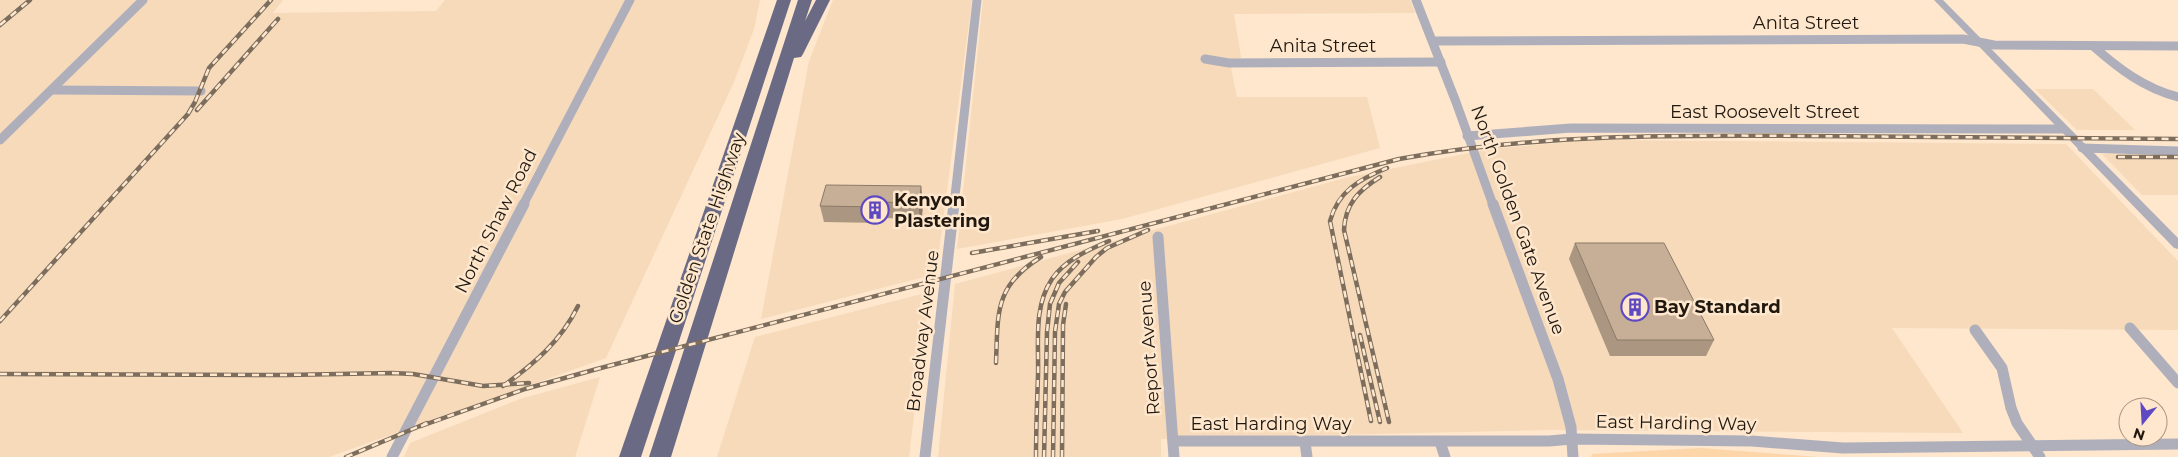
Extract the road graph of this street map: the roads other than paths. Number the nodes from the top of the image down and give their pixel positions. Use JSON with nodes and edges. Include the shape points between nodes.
{"nodes":[{"id":1,"x":143,"y":0,"type":"edge"},
{"id":2,"x":630,"y":0,"type":"edge"},
{"id":3,"x":778,"y":0,"type":"edge"},
{"id":4,"x":784,"y":0,"type":"edge"},
{"id":5,"x":805,"y":0,"type":"edge"},
{"id":6,"x":823,"y":0,"type":"edge"},
{"id":7,"x":977,"y":0,"type":"edge"},
{"id":8,"x":1416,"y":0,"type":"edge"},
{"id":9,"x":1938,"y":0,"type":"edge"},
{"id":10,"x":1433,"y":40,"type":"junction"},
{"id":11,"x":1979,"y":42,"type":"junction"},
{"id":12,"x":2093,"y":46,"type":"junction"},
{"id":13,"x":2178,"y":46,"type":"edge"},
{"id":14,"x":769,"y":47,"type":"junction"},
{"id":15,"x":1205,"y":59,"type":"dead end"},
{"id":16,"x":1441,"y":62,"type":"junction"},
{"id":17,"x":52,"y":90,"type":"junction"},
{"id":18,"x":201,"y":91,"type":"dead end"},
{"id":19,"x":775,"y":94,"type":"junction"},
{"id":20,"x":2178,"y":97,"type":"edge"},
{"id":21,"x":2063,"y":130,"type":"junction"},
{"id":22,"x":1467,"y":136,"type":"junction"},
{"id":23,"x":0,"y":140,"type":"edge"},
{"id":24,"x":2082,"y":148,"type":"junction"},
{"id":25,"x":2175,"y":151,"type":"edge"},
{"id":26,"x":1158,"y":237,"type":"dead end"},
{"id":27,"x":2178,"y":244,"type":"edge"},
{"id":28,"x":2130,"y":328,"type":"dead end"},
{"id":29,"x":1974,"y":330,"type":"dead end"},
{"id":30,"x":2178,"y":383,"type":"edge"},
{"id":31,"x":1572,"y":439,"type":"junction"},
{"id":32,"x":1173,"y":442,"type":"junction"},
{"id":33,"x":1304,"y":442,"type":"junction"},
{"id":34,"x":1440,"y":442,"type":"junction"},
{"id":35,"x":2178,"y":444,"type":"edge"},
{"id":36,"x":2032,"y":446,"type":"junction"},
{"id":37,"x":392,"y":457,"type":"edge"},
{"id":38,"x":630,"y":457,"type":"edge"},
{"id":39,"x":660,"y":457,"type":"edge"},
{"id":40,"x":925,"y":457,"type":"edge"},
{"id":41,"x":1174,"y":457,"type":"edge"},
{"id":42,"x":1307,"y":457,"type":"edge"},
{"id":43,"x":1445,"y":457,"type":"edge"},
{"id":44,"x":1574,"y":457,"type":"edge"},
{"id":45,"x":2040,"y":457,"type":"edge"}],
"edges":[{"from":1,"to":17,"type":"street"},
{"from":2,"to":37,"type":"street","name":"North Shaw Road"},
{"from":3,"to":14,"type":"highway"},
{"from":4,"to":14,"type":"highway","name":"Golden State Highway"},
{"from":5,"to":19,"type":"highway","name":"Golden State Highway"},
{"from":6,"to":19,"type":"highway"},
{"from":7,"to":40,"type":"street","name":"Broadway Avenue"},
{"from":8,"to":10,"type":"street","name":"North Golden Gate Avenue"},
{"from":9,"to":11,"type":"street"},
{"from":10,"to":11,"type":"street","name":"Anita Street","via":[[1963,39]]},
{"from":10,"to":16,"type":"street","name":"North Golden Gate Avenue"},
{"from":11,"to":12,"type":"street","name":"Anita Street","via":[[1994,46]]},
{"from":11,"to":21,"type":"street"},
{"from":12,"to":13,"type":"street","name":"Anita Street"},
{"from":12,"to":20,"type":"street","via":[[2138,83]]},
{"from":14,"to":38,"type":"highway","name":"Golden State Highway"},
{"from":15,"to":16,"type":"street","name":"Anita Street","via":[[1235,63]]},
{"from":16,"to":22,"type":"street","name":"North Golden Gate Avenue"},
{"from":17,"to":18,"type":"street"},
{"from":17,"to":23,"type":"street"},
{"from":19,"to":39,"type":"highway","name":"Golden State Highway"},
{"from":21,"to":22,"type":"street","name":"East Roosevelt Street","via":[[1571,128]]},
{"from":21,"to":24,"type":"street"},
{"from":22,"to":31,"type":"street","name":"North Golden Gate Avenue","via":[[1558,379]]},
{"from":24,"to":25,"type":"street"},
{"from":24,"to":27,"type":"street"},
{"from":26,"to":32,"type":"street","name":"Report Avenue"},
{"from":28,"to":30,"type":"street"},
{"from":29,"to":36,"type":"street","via":[[2002,368],[2011,408]]},
{"from":31,"to":34,"type":"street","name":"East Harding Way"},
{"from":31,"to":36,"type":"street","name":"East Harding Way","via":[[1752,441],[1843,448]]},
{"from":31,"to":44,"type":"street","name":"North Golden Gate Avenue"},
{"from":32,"to":33,"type":"street","name":"East Harding Way"},
{"from":32,"to":41,"type":"street","name":"Report Avenue"},
{"from":33,"to":34,"type":"street","name":"East Harding Way"},
{"from":33,"to":42,"type":"street"},
{"from":34,"to":43,"type":"street"},
{"from":35,"to":36,"type":"street","name":"East Harding Way"},
{"from":36,"to":45,"type":"street"}]}
